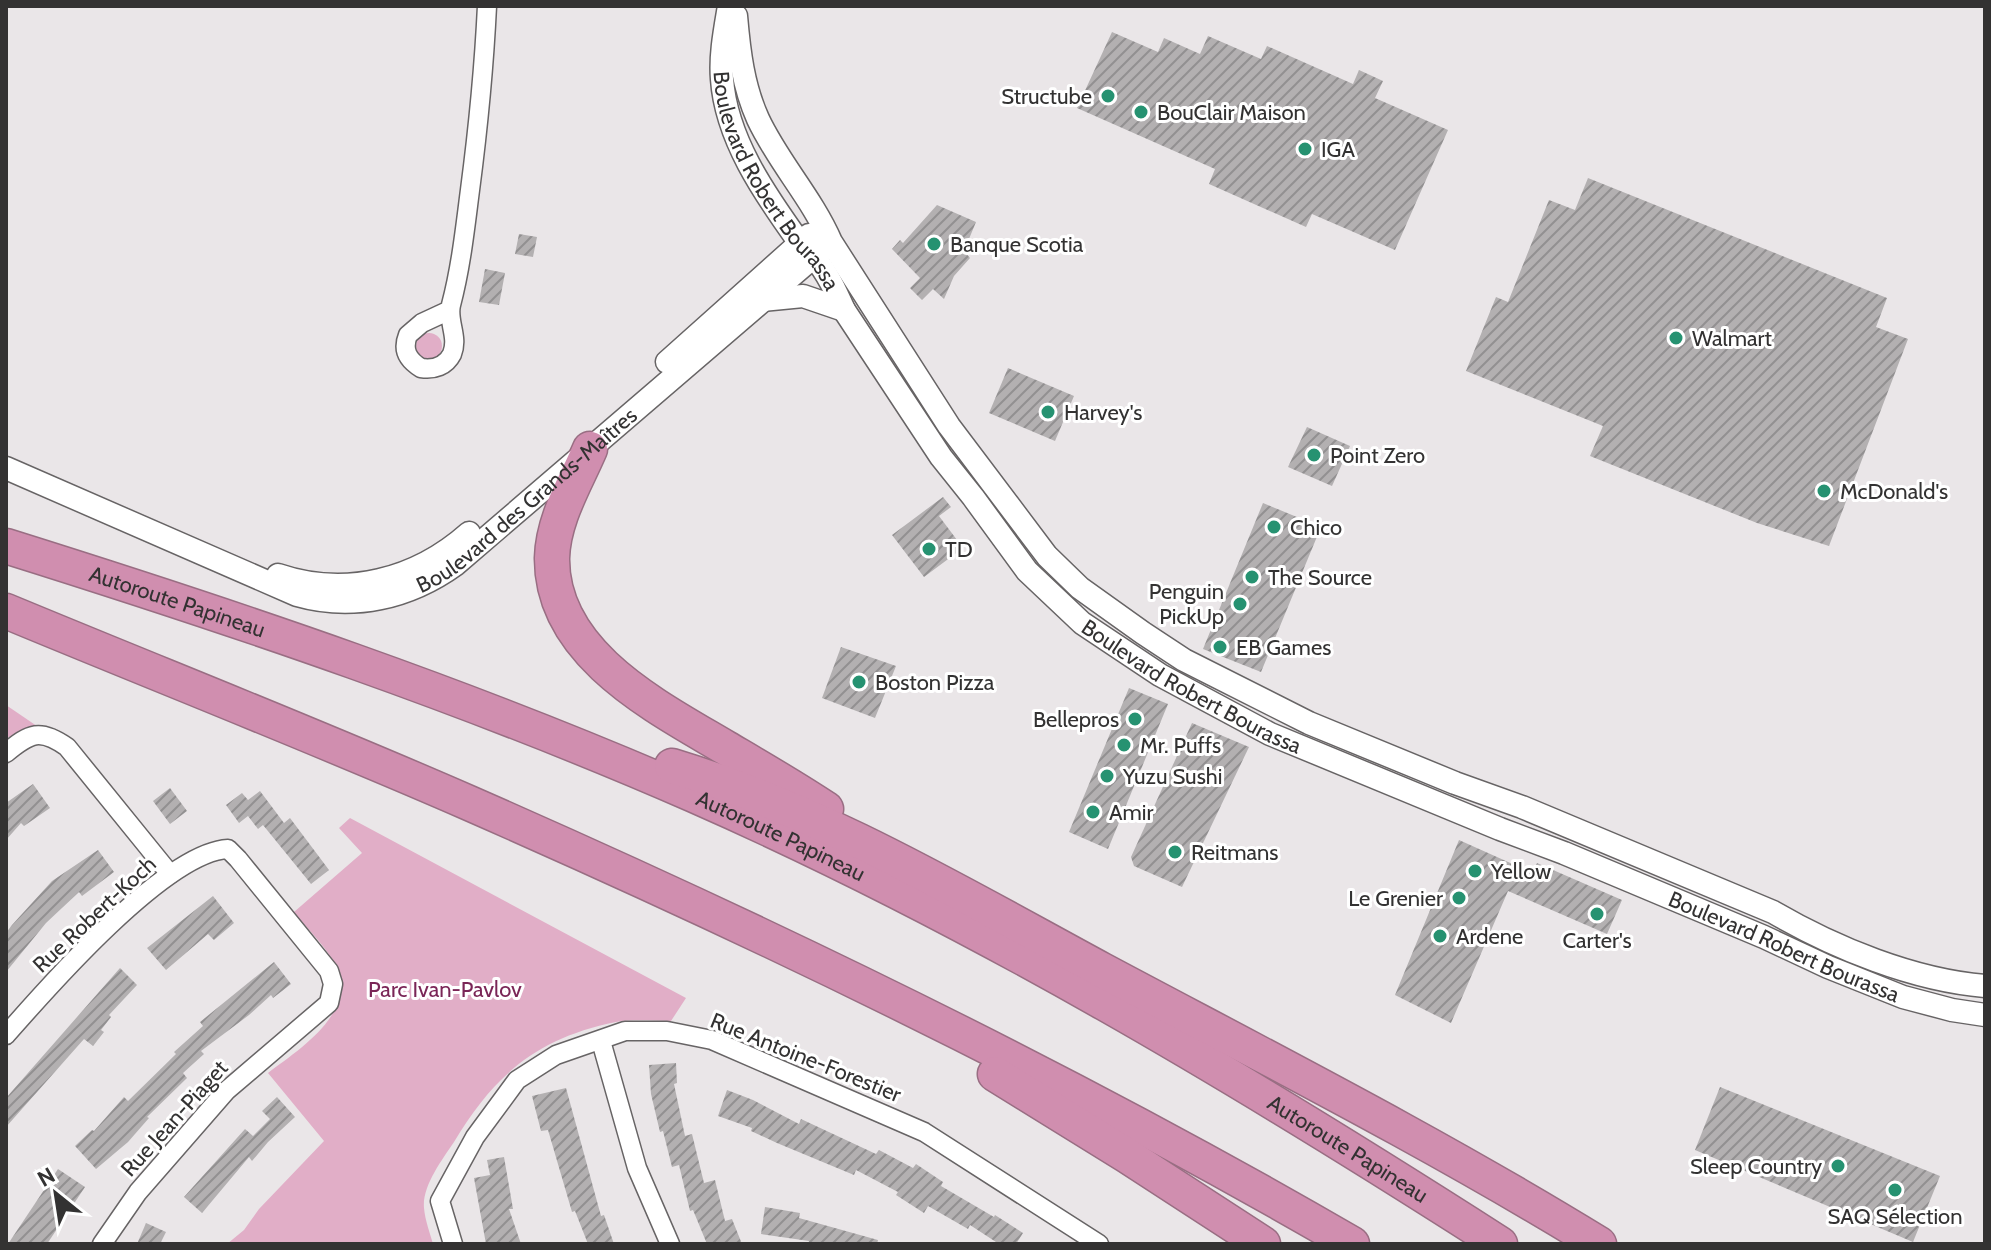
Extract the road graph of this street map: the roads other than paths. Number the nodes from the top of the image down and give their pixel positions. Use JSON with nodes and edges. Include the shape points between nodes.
{"nodes":[{"id":1,"x":487,"y":6,"type":"edge"},
{"id":2,"x":729,"y":6,"type":"edge"},
{"id":3,"x":736,"y":6,"type":"edge"},
{"id":4,"x":817,"y":241,"type":"junction"},
{"id":5,"x":762,"y":300,"type":"junction"},
{"id":6,"x":450,"y":310,"type":"dead end"},
{"id":7,"x":844,"y":310,"type":"junction"},
{"id":8,"x":590,"y":449,"type":"junction"},
{"id":9,"x":6,"y":468,"type":"edge"},
{"id":10,"x":171,"y":539,"type":"junction"},
{"id":11,"x":6,"y":546,"type":"edge"},
{"id":12,"x":6,"y":611,"type":"edge"},
{"id":13,"x":492,"y":712,"type":"junction"},
{"id":14,"x":6,"y":753,"type":"edge"},
{"id":15,"x":919,"y":871,"type":"junction"},
{"id":16,"x":170,"y":874,"type":"junction"},
{"id":17,"x":770,"y":942,"type":"junction"},
{"id":18,"x":1985,"y":986,"type":"edge"},
{"id":19,"x":329,"y":1003,"type":"joint"},
{"id":20,"x":1985,"y":1015,"type":"edge"},
{"id":21,"x":6,"y":1035,"type":"edge"},
{"id":22,"x":601,"y":1041,"type":"junction"},
{"id":23,"x":1545,"y":1210,"type":"junction"},
{"id":24,"x":102,"y":1244,"type":"edge"},
{"id":25,"x":453,"y":1244,"type":"edge"},
{"id":26,"x":670,"y":1244,"type":"edge"},
{"id":27,"x":1099,"y":1244,"type":"edge"},
{"id":28,"x":1263,"y":1244,"type":"edge"},
{"id":29,"x":1352,"y":1244,"type":"edge"},
{"id":30,"x":1500,"y":1244,"type":"edge"},
{"id":31,"x":1599,"y":1244,"type":"edge"},
{"id":32,"x":1616,"y":1244,"type":"edge"}],
"edges":[{"from":1,"to":6,"type":"street","via":[[475,159]]},
{"from":2,"to":4,"type":"street","name":"Boulevard Robert Bourassa","via":[[722,65],[727,112],[744,153]]},
{"from":3,"to":4,"type":"street","name":"Boulevard Robert Bourassa","via":[[751,101]]},
{"from":4,"to":5,"type":"street","name":"Boulevard des Grands-Maîtres"},
{"from":4,"to":7,"type":"street","name":"Boulevard Robert Bourassa"},
{"from":4,"to":10,"type":"street","name":"Boulevard des Grands-Maîtres","via":[[461,541],[419,568],[375,582],[325,584],[285,577]]},
{"from":4,"to":18,"type":"street","name":"Boulevard Robert Bourassa","via":[[1047,556],[1080,588],[1158,644],[1309,723],[1522,807],[1901,970]]},
{"from":5,"to":7,"type":"street","via":[[803,296]]},
{"from":5,"to":8,"type":"street","name":"Boulevard des Grands-Maîtres"},
{"from":7,"to":20,"type":"street","name":"Boulevard Robert Bourassa","via":[[941,457],[1031,576],[1082,623],[1160,675],[1270,734],[1828,967],[1903,997]]},
{"from":8,"to":10,"type":"street","name":"Boulevard des Grands-Maîtres","via":[[448,570],[381,599],[338,603],[297,595]]},
{"from":8,"to":15,"type":"highway","via":[[558,521],[552,558],[565,612],[588,649],[636,692]]},
{"from":9,"to":10,"type":"street","name":"Boulevard des Grands-Maîtres"},
{"from":11,"to":13,"type":"highway","name":"Autoroute Papineau","via":[[243,621]]},
{"from":12,"to":17,"type":"highway","via":[[467,802]]},
{"from":13,"to":15,"type":"highway","via":[[734,785]]},
{"from":13,"to":30,"type":"highway","name":"Autoroute Papineau","via":[[695,796],[965,927],[1180,1046]]},
{"from":14,"to":16,"type":"street","via":[[26,736],[50,735],[67,747]]},
{"from":15,"to":23,"type":"highway"},
{"from":16,"to":19,"type":"street","name":"Rue Robert-Koch","via":[[212,850],[228,849],[329,971]]},
{"from":16,"to":21,"type":"street","name":"Rue Robert-Koch","via":[[73,959]]},
{"from":17,"to":28,"type":"highway","via":[[1058,1112]]},
{"from":17,"to":29,"type":"highway","via":[[1099,1104]]},
{"from":19,"to":24,"type":"street","name":"Rue Jean-Piaget","via":[[226,1091],[138,1192]]},
{"from":22,"to":25,"type":"street","name":"Rue Antoine-Forestier","via":[[556,1055],[517,1080],[475,1137],[440,1201]]},
{"from":22,"to":26,"type":"street","via":[[637,1168]]},
{"from":22,"to":27,"type":"street","name":"Rue Antoine-Forestier","via":[[625,1031],[667,1031],[712,1040],[924,1132]]},
{"from":23,"to":31,"type":"highway"},
{"from":23,"to":32,"type":"highway"}]}
